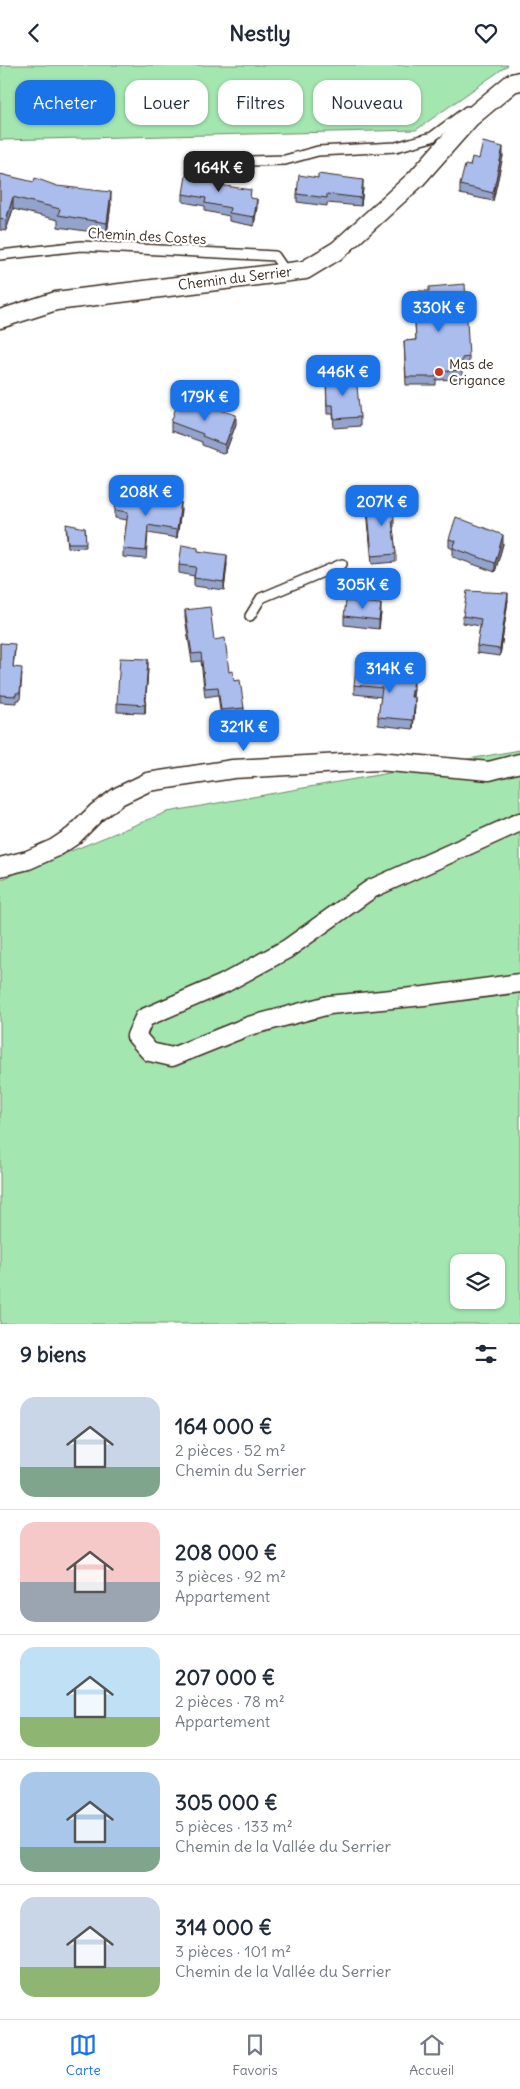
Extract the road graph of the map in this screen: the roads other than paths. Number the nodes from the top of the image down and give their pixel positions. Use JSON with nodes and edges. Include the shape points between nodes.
{"nodes":[{"id":1,"x":520,"y":81,"type":"edge"},
{"id":2,"x":476,"y":113,"type":"junction"},
{"id":3,"x":250,"y":161,"type":"dead end"},
{"id":4,"x":0,"y":255,"type":"edge"},
{"id":5,"x":286,"y":272,"type":"junction"},
{"id":6,"x":0,"y":319,"type":"edge"},
{"id":7,"x":342,"y":564,"type":"dead end"},
{"id":8,"x":250,"y":616,"type":"dead end"},
{"id":9,"x":520,"y":763,"type":"edge"},
{"id":10,"x":520,"y":822,"type":"edge"},
{"id":11,"x":0,"y":867,"type":"edge"},
{"id":12,"x":520,"y":983,"type":"edge"}],
"edges":[{"from":1,"to":2,"type":"street","name":"Chemin du Serrier","via":[[512,83]]},
{"from":2,"to":3,"type":"lane","via":[[467,111],[432,137],[396,147],[318,151],[285,161]]},
{"from":2,"to":5,"type":"street","name":"Chemin du Serrier","via":[[416,179],[338,250],[305,270]]},
{"from":4,"to":5,"type":"lane","name":"Chemin des Costes","via":[[81,246],[275,256]]},
{"from":5,"to":6,"type":"street","name":"Chemin du Serrier","via":[[56,301]]},
{"from":7,"to":8,"type":"lane","via":[[261,599]]},
{"from":9,"to":11,"type":"street","via":[[489,771],[378,761],[232,769],[148,782],[119,796],[96,812],[73,836],[54,847],[28,860]]},
{"from":10,"to":12,"type":"street","via":[[371,889],[287,949],[223,984],[144,1018],[136,1036],[150,1052],[172,1057],[249,1025],[329,1005],[424,997]]}]}
